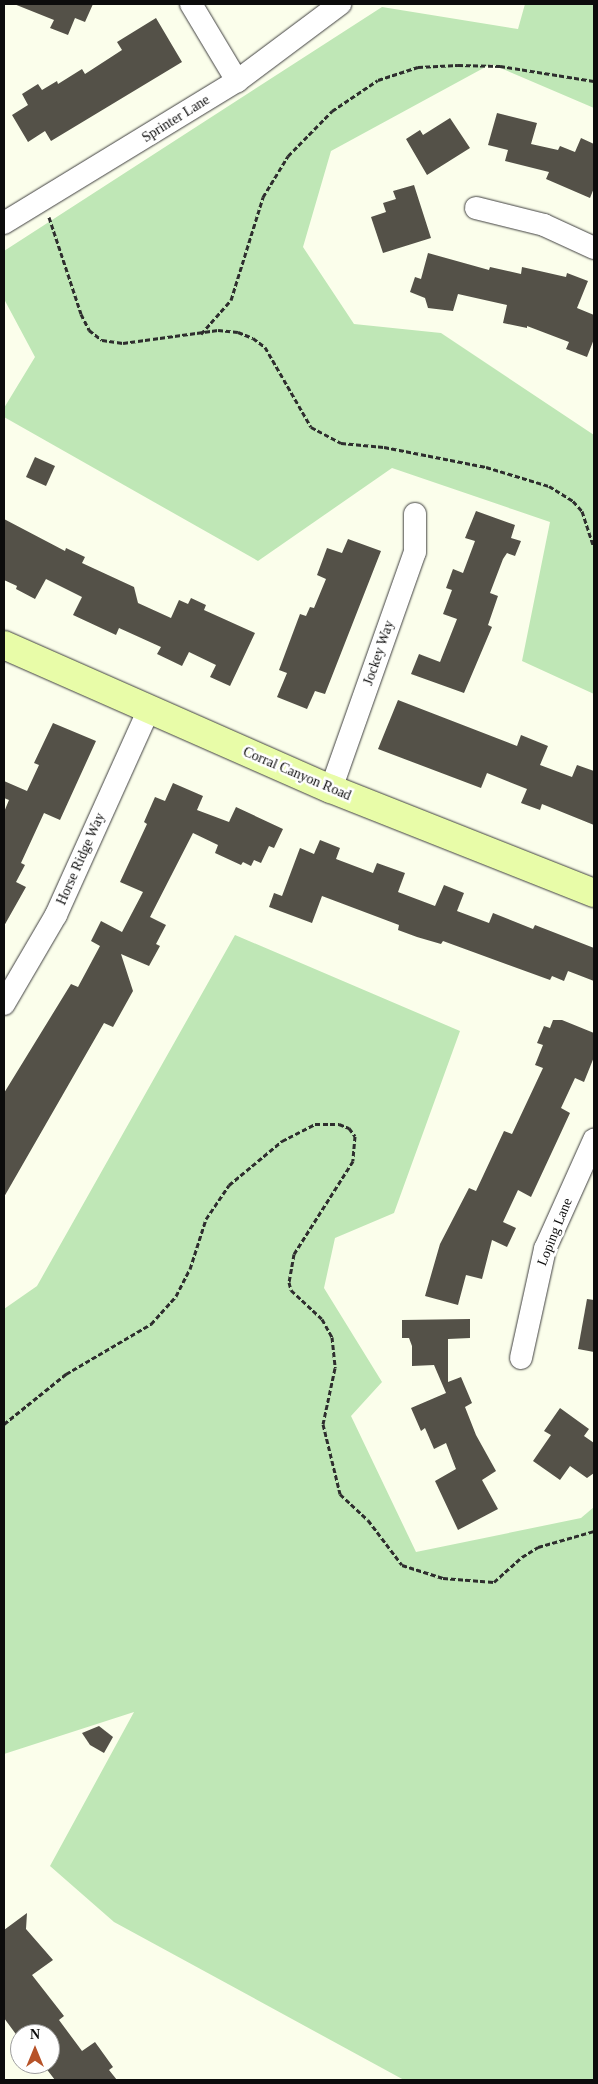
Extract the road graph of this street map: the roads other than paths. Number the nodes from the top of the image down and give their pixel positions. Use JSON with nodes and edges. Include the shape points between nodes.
{"nodes":[{"id":1,"x":191,"y":4,"type":"edge"},
{"id":2,"x":340,"y":4,"type":"edge"},
{"id":3,"x":237,"y":81,"type":"junction"},
{"id":4,"x":476,"y":208,"type":"dead end"},
{"id":5,"x":4,"y":223,"type":"edge"},
{"id":6,"x":594,"y":248,"type":"edge"},
{"id":7,"x":415,"y":514,"type":"dead end"},
{"id":8,"x":4,"y":645,"type":"edge"},
{"id":9,"x":149,"y":709,"type":"junction"},
{"id":10,"x":330,"y":789,"type":"junction"},
{"id":11,"x":594,"y":893,"type":"edge"},
{"id":12,"x":4,"y":1004,"type":"edge"},
{"id":13,"x":594,"y":1140,"type":"edge"},
{"id":14,"x":521,"y":1358,"type":"dead end"}],
"edges":[{"from":1,"to":3,"type":"street"},
{"from":2,"to":3,"type":"street","name":"Sprinter Lane"},
{"from":3,"to":5,"type":"street","name":"Sprinter Lane"},
{"from":4,"to":6,"type":"street","via":[[544,225]]},
{"from":7,"to":10,"type":"street","name":"Jockey Way","via":[[415,552]]},
{"from":8,"to":9,"type":"main road","name":"Corral Canyon Road"},
{"from":9,"to":10,"type":"main road","name":"Corral Canyon Road"},
{"from":9,"to":12,"type":"street","name":"Horse Ridge Way","via":[[56,915]]},
{"from":10,"to":11,"type":"main road","name":"Corral Canyon Road"},
{"from":13,"to":14,"type":"street","name":"Loping Lane","via":[[545,1250]]}]}
